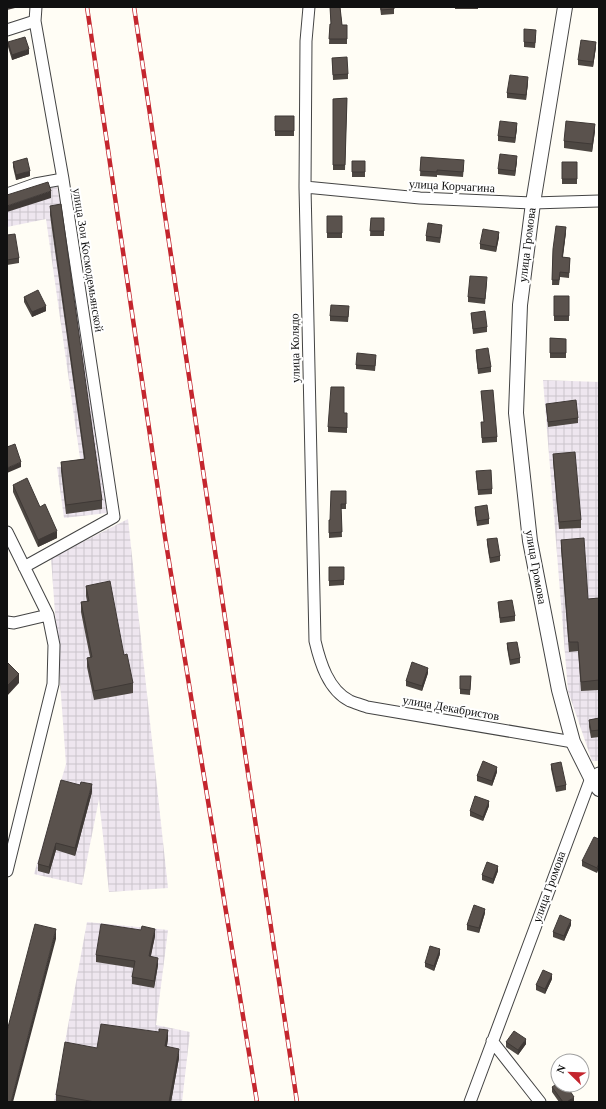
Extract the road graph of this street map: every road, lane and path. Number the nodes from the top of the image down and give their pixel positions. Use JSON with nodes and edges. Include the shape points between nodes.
{"nodes":[{"id":1,"x":36,"y":7,"type":"edge"},
{"id":2,"x":309,"y":7,"type":"edge"},
{"id":3,"x":565,"y":7,"type":"edge"},
{"id":4,"x":35,"y":21,"type":"junction"},
{"id":5,"x":7,"y":30,"type":"edge"},
{"id":6,"x":63,"y":178,"type":"junction"},
{"id":7,"x":305,"y":187,"type":"junction"},
{"id":8,"x":7,"y":194,"type":"edge"},
{"id":9,"x":599,"y":201,"type":"edge"},
{"id":10,"x":533,"y":203,"type":"junction"},
{"id":11,"x":7,"y":532,"type":"edge"},
{"id":12,"x":24,"y":567,"type":"junction"},
{"id":13,"x":48,"y":615,"type":"junction"},
{"id":14,"x":7,"y":622,"type":"edge"},
{"id":15,"x":332,"y":685,"type":"joint"},
{"id":16,"x":573,"y":742,"type":"junction"},
{"id":17,"x":596,"y":780,"type":"edge"},
{"id":18,"x":7,"y":871,"type":"edge"},
{"id":19,"x":492,"y":1041,"type":"junction"},
{"id":20,"x":470,"y":1102,"type":"edge"},
{"id":21,"x":540,"y":1102,"type":"edge"}],
"edges":[{"from":1,"to":4,"type":"street","name":"улица Зои Космодемьянской"},
{"from":2,"to":7,"type":"street","name":"улица Колядо","via":[[306,41]]},
{"from":3,"to":10,"type":"street","name":"улица Громова"},
{"from":4,"to":5,"type":"street"},
{"from":4,"to":6,"type":"street","name":"улица Зои Космодемьянской"},
{"from":6,"to":8,"type":"street"},
{"from":6,"to":12,"type":"street","name":"улица Зои Космодемьянской","via":[[114,517]]},
{"from":7,"to":10,"type":"street","name":"улица Корчагина","via":[[420,198]]},
{"from":7,"to":15,"type":"street","name":"улица Колядо","via":[[315,640],[320,662]]},
{"from":9,"to":10,"type":"street","name":"улица Корчагина"},
{"from":10,"to":16,"type":"street","name":"улица Громова","via":[[520,305],[516,413],[530,541],[559,690]]},
{"from":11,"to":12,"type":"street"},
{"from":12,"to":13,"type":"street"},
{"from":13,"to":14,"type":"street","via":[[14,623]]},
{"from":13,"to":18,"type":"street","via":[[54,645],[53,684]]},
{"from":15,"to":16,"type":"street","name":"улица Декабристов","via":[[348,700],[368,707]]},
{"from":16,"to":17,"type":"street","name":"улица Громова"},
{"from":17,"to":19,"type":"street","name":"улица Громова"},
{"from":19,"to":20,"type":"street","name":"улица Громова"},
{"from":19,"to":21,"type":"street"}]}
